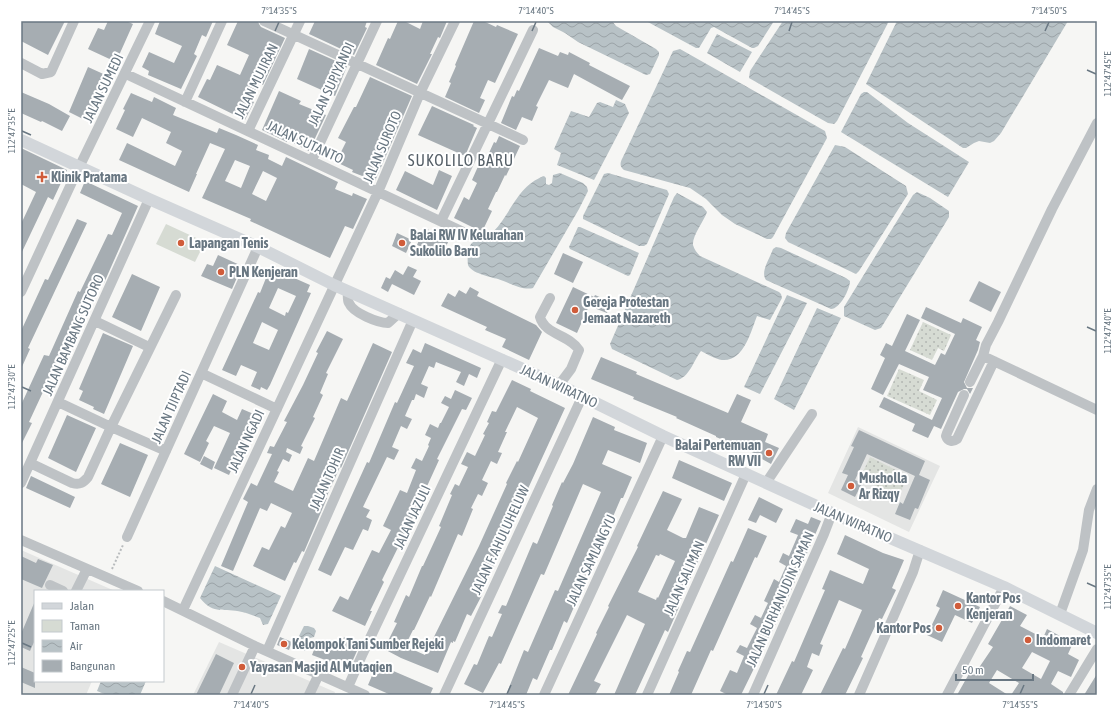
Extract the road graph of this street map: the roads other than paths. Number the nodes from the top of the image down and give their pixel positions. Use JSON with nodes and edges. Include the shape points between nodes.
{"nodes":[{"id":1,"x":74,"y":21,"type":"edge"},
{"id":2,"x":150,"y":21,"type":"edge"},
{"id":3,"x":222,"y":21,"type":"edge"},
{"id":4,"x":264,"y":21,"type":"edge"},
{"id":5,"x":300,"y":21,"type":"edge"},
{"id":6,"x":377,"y":21,"type":"edge"},
{"id":7,"x":455,"y":21,"type":"edge"},
{"id":8,"x":533,"y":30,"type":"dead end"},
{"id":9,"x":294,"y":35,"type":"junction"},
{"id":10,"x":21,"y":63,"type":"edge"},
{"id":11,"x":357,"y":63,"type":"junction"},
{"id":12,"x":126,"y":74,"type":"junction"},
{"id":13,"x":420,"y":93,"type":"junction"},
{"id":14,"x":185,"y":102,"type":"junction"},
{"id":15,"x":1097,"y":123,"type":"edge"},
{"id":16,"x":487,"y":124,"type":"junction"},
{"id":17,"x":248,"y":131,"type":"junction"},
{"id":18,"x":21,"y":140,"type":"edge"},
{"id":19,"x":523,"y":140,"type":"dead end"},
{"id":20,"x":312,"y":160,"type":"junction"},
{"id":21,"x":81,"y":166,"type":"junction"},
{"id":22,"x":378,"y":192,"type":"junction"},
{"id":23,"x":149,"y":199,"type":"junction"},
{"id":24,"x":441,"y":221,"type":"junction"},
{"id":25,"x":472,"y":236,"type":"dead end"},
{"id":26,"x":258,"y":247,"type":"junction"},
{"id":27,"x":334,"y":285,"type":"junction"},
{"id":28,"x":21,"y":292,"type":"edge"},
{"id":29,"x":176,"y":295,"type":"dead end"},
{"id":30,"x":550,"y":298,"type":"dead end"},
{"id":31,"x":95,"y":320,"type":"junction"},
{"id":32,"x":413,"y":320,"type":"junction"},
{"id":33,"x":150,"y":347,"type":"junction"},
{"id":34,"x":982,"y":356,"type":"junction"},
{"id":35,"x":502,"y":359,"type":"junction"},
{"id":36,"x":994,"y":361,"type":"junction"},
{"id":37,"x":201,"y":373,"type":"junction"},
{"id":38,"x":970,"y":382,"type":"dead end"},
{"id":39,"x":559,"y":385,"type":"junction"},
{"id":40,"x":964,"y":395,"type":"dead end"},
{"id":41,"x":582,"y":397,"type":"junction"},
{"id":42,"x":58,"y":402,"type":"junction"},
{"id":43,"x":277,"y":409,"type":"junction"},
{"id":44,"x":1097,"y":410,"type":"edge"},
{"id":45,"x":812,"y":414,"type":"dead end"},
{"id":46,"x":111,"y":427,"type":"junction"},
{"id":47,"x":663,"y":436,"type":"junction"},
{"id":48,"x":166,"y":451,"type":"junction"},
{"id":49,"x":30,"y":463,"type":"junction"},
{"id":50,"x":746,"y":474,"type":"junction"},
{"id":51,"x":21,"y":483,"type":"edge"},
{"id":52,"x":766,"y":483,"type":"junction"},
{"id":53,"x":1097,"y":489,"type":"edge"},
{"id":54,"x":832,"y":513,"type":"junction"},
{"id":55,"x":127,"y":537,"type":"road end"},
{"id":56,"x":21,"y":540,"type":"edge"},
{"id":57,"x":920,"y":550,"type":"junction"},
{"id":58,"x":87,"y":569,"type":"junction"},
{"id":59,"x":50,"y":585,"type":"dead end"},
{"id":60,"x":1004,"y":587,"type":"junction"},
{"id":61,"x":61,"y":590,"type":"edge"},
{"id":62,"x":76,"y":590,"type":"edge"},
{"id":63,"x":136,"y":590,"type":"edge"},
{"id":64,"x":164,"y":602,"type":"edge"},
{"id":65,"x":183,"y":610,"type":"junction"},
{"id":66,"x":1060,"y":614,"type":"junction"},
{"id":67,"x":1097,"y":633,"type":"edge"},
{"id":68,"x":255,"y":646,"type":"junction"},
{"id":69,"x":1097,"y":649,"type":"edge"},
{"id":70,"x":267,"y":651,"type":"junction"},
{"id":71,"x":319,"y":674,"type":"junction"},
{"id":72,"x":348,"y":687,"type":"junction"},
{"id":73,"x":232,"y":695,"type":"edge"},
{"id":74,"x":309,"y":695,"type":"edge"},
{"id":75,"x":365,"y":695,"type":"edge"},
{"id":76,"x":444,"y":695,"type":"edge"},
{"id":77,"x":544,"y":695,"type":"edge"},
{"id":78,"x":647,"y":695,"type":"edge"},
{"id":79,"x":753,"y":695,"type":"edge"},
{"id":80,"x":859,"y":695,"type":"edge"},
{"id":81,"x":947,"y":695,"type":"edge"},
{"id":82,"x":1068,"y":695,"type":"edge"}],
"edges":[{"from":1,"to":10,"type":"street","via":[[51,72],[42,74]]},
{"from":2,"to":12,"type":"street","name":"JALAN SUMEDI"},
{"from":3,"to":14,"type":"street"},
{"from":4,"to":9,"type":"street"},
{"from":5,"to":9,"type":"street","name":"JALAN MUJIRAN"},
{"from":6,"to":11,"type":"street","name":"JALAN SUPIYANDI"},
{"from":7,"to":13,"type":"street","name":"JALAN SUROTO"},
{"from":8,"to":16,"type":"street"},
{"from":9,"to":11,"type":"street"},
{"from":9,"to":17,"type":"street","name":"JALAN MUJIRAN"},
{"from":11,"to":13,"type":"street"},
{"from":11,"to":20,"type":"street","name":"JALAN SUPIYANDI"},
{"from":12,"to":14,"type":"street","name":"JALAN SUTANTO"},
{"from":12,"to":21,"type":"street","name":"JALAN SUMEDI"},
{"from":13,"to":16,"type":"street"},
{"from":13,"to":22,"type":"street","name":"JALAN SUROTO"},
{"from":14,"to":17,"type":"street","name":"JALAN SUTANTO"},
{"from":15,"to":34,"type":"street","via":[[1052,209]]},
{"from":16,"to":19,"type":"street"},
{"from":16,"to":24,"type":"street"},
{"from":17,"to":20,"type":"street","name":"JALAN SUTANTO"},
{"from":18,"to":21,"type":"main road","name":"JALAN WIRATNO"},
{"from":20,"to":22,"type":"street","name":"JALAN SUTANTO"},
{"from":21,"to":23,"type":"main road","name":"JALAN WIRATNO"},
{"from":21,"to":28,"type":"street","name":"JALAN SUMEDI"},
{"from":22,"to":24,"type":"street","name":"JALAN SUTANTO"},
{"from":22,"to":27,"type":"street","name":"JALAN SUROTO"},
{"from":23,"to":26,"type":"main road","name":"JALAN WIRATNO"},
{"from":23,"to":31,"type":"street","name":"JALAN BAMBANG SUTORO"},
{"from":24,"to":25,"type":"street","name":"JALAN SUTANTO"},
{"from":26,"to":27,"type":"main road","name":"JALAN WIRATNO"},
{"from":26,"to":37,"type":"street","name":"JALAN TJIPTADI"},
{"from":27,"to":32,"type":"main road","name":"JALAN WIRATNO"},
{"from":27,"to":43,"type":"street","name":"JALAN NGADI"},
{"from":29,"to":33,"type":"street"},
{"from":30,"to":39,"type":"street","via":[[540,317],[542,322],[553,332],[576,345],[579,350],[571,369]]},
{"from":31,"to":33,"type":"street"},
{"from":31,"to":42,"type":"street","name":"JALAN BAMBANG SUTORO"},
{"from":32,"to":35,"type":"main road","name":"JALAN WIRATNO"},
{"from":32,"to":70,"type":"street","name":"JALAN TOHIR"},
{"from":33,"to":46,"type":"street"},
{"from":34,"to":36,"type":"street"},
{"from":34,"to":38,"type":"street"},
{"from":35,"to":39,"type":"main road","name":"JALAN WIRATNO"},
{"from":35,"to":72,"type":"street","name":"JALAN JAZULI"},
{"from":36,"to":40,"type":"street","via":[[957,439],[952,441],[946,436]]},
{"from":36,"to":44,"type":"street"},
{"from":37,"to":43,"type":"street"},
{"from":37,"to":48,"type":"street","name":"JALAN TJIPTADI"},
{"from":39,"to":41,"type":"main road","name":"JALAN WIRATNO"},
{"from":41,"to":47,"type":"main road","name":"JALAN WIRATNO"},
{"from":41,"to":76,"type":"street","name":"JALAN F. AHULUHELUW"},
{"from":42,"to":46,"type":"street"},
{"from":42,"to":49,"type":"street","name":"JALAN BAMBANG SUTORO"},
{"from":43,"to":65,"type":"street","name":"JALAN NGADI"},
{"from":45,"to":52,"type":"street"},
{"from":46,"to":48,"type":"street"},
{"from":46,"to":49,"type":"street","via":[[88,477],[82,483],[72,483]]},
{"from":47,"to":50,"type":"main road","name":"JALAN WIRATNO"},
{"from":47,"to":77,"type":"street","name":"JALAN SAMLANGYU"},
{"from":48,"to":55,"type":"street","name":"JALAN TJIPTADI"},
{"from":49,"to":51,"type":"street","name":"JALAN BAMBANG SUTORO"},
{"from":50,"to":52,"type":"main road","name":"JALAN WIRATNO"},
{"from":50,"to":78,"type":"street","name":"JALAN SALIMAN"},
{"from":52,"to":54,"type":"main road","name":"JALAN WIRATNO"},
{"from":53,"to":66,"type":"street","via":[[1089,510],[1083,550]]},
{"from":54,"to":57,"type":"main road","name":"JALAN WIRATNO"},
{"from":54,"to":79,"type":"street","name":"JALAN BURHANUDIN SAMAN"},
{"from":56,"to":58,"type":"street"},
{"from":57,"to":60,"type":"main road","name":"JALAN WIRATNO"},
{"from":57,"to":80,"type":"street","via":[[913,572]]},
{"from":58,"to":62,"type":"street"},
{"from":58,"to":63,"type":"street"},
{"from":59,"to":61,"type":"street"},
{"from":60,"to":66,"type":"main road","name":"JALAN WIRATNO"},
{"from":60,"to":81,"type":"street"},
{"from":64,"to":65,"type":"street"},
{"from":65,"to":68,"type":"street"},
{"from":66,"to":67,"type":"main road","name":"JALAN WIRATNO"},
{"from":68,"to":70,"type":"street"},
{"from":68,"to":73,"type":"street"},
{"from":69,"to":82,"type":"street"},
{"from":70,"to":71,"type":"street"},
{"from":71,"to":72,"type":"street"},
{"from":71,"to":74,"type":"street"},
{"from":72,"to":75,"type":"street"}]}
